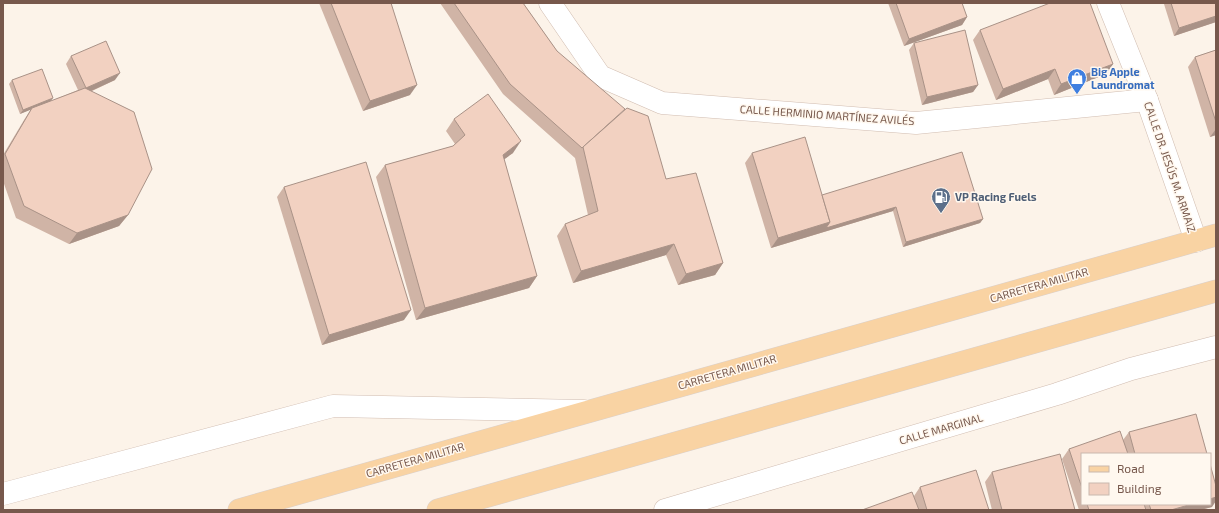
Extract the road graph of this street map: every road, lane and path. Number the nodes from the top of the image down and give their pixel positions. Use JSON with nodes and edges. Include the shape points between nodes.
{"nodes":[{"id":1,"x":550,"y":3,"type":"edge"},
{"id":2,"x":1108,"y":3,"type":"edge"},
{"id":3,"x":1147,"y":100,"type":"junction"},
{"id":4,"x":1206,"y":238,"type":"edge"},
{"id":5,"x":1216,"y":291,"type":"edge"},
{"id":6,"x":1216,"y":347,"type":"edge"},
{"id":7,"x":591,"y":411,"type":"junction"},
{"id":8,"x":3,"y":494,"type":"edge"},
{"id":9,"x":239,"y":510,"type":"edge"},
{"id":10,"x":438,"y":510,"type":"edge"},
{"id":11,"x":665,"y":510,"type":"edge"}],
"edges":[{"from":1,"to":3,"type":"street","name":"CALLE HERMINIO MARTÍNEZ AVILÉS","via":[[600,76],[662,102],[916,123]]},
{"from":2,"to":3,"type":"street","name":"CALLE DR. JESÚS M. ARMAIZ"},
{"from":3,"to":4,"type":"street","name":"CALLE DR. JESÚS M. ARMAIZ"},
{"from":4,"to":7,"type":"main road","name":"CARRETERA MILITAR"},
{"from":5,"to":10,"type":"main road"},
{"from":6,"to":11,"type":"street","name":"CALLE MARGINAL","via":[[1131,369],[1057,394]]},
{"from":7,"to":8,"type":"street","via":[[333,406]]},
{"from":7,"to":9,"type":"main road","name":"CARRETERA MILITAR"}]}
